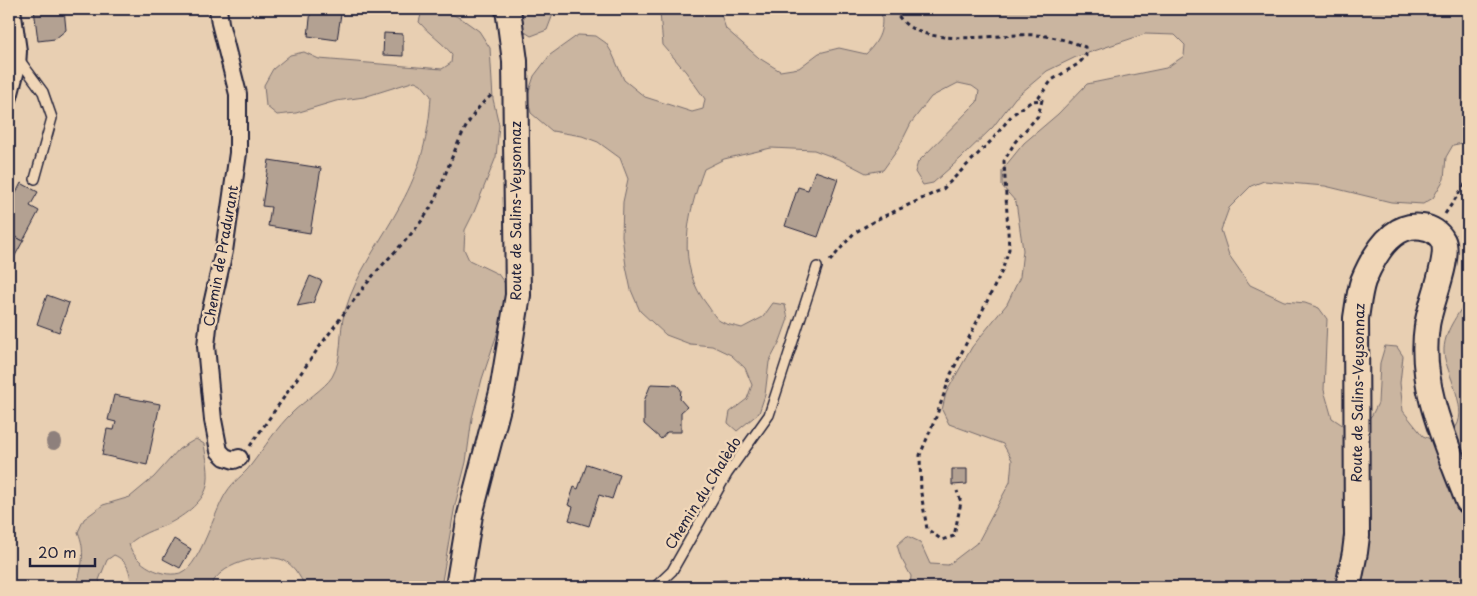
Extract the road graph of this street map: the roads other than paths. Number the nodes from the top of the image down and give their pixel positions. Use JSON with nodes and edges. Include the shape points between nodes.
{"nodes":[{"id":1,"x":12,"y":9,"type":"edge"},
{"id":2,"x":218,"y":9,"type":"edge"},
{"id":3,"x":508,"y":9,"type":"edge"},
{"id":4,"x":17,"y":58,"type":"junction"},
{"id":5,"x":9,"y":97,"type":"edge"},
{"id":6,"x":35,"y":179,"type":"dead end"},
{"id":7,"x":817,"y":267,"type":"dead end"},
{"id":8,"x":239,"y":458,"type":"road end"},
{"id":9,"x":1468,"y":501,"type":"edge"},
{"id":10,"x":458,"y":587,"type":"edge"},
{"id":11,"x":655,"y":587,"type":"edge"},
{"id":12,"x":1348,"y":587,"type":"edge"}],
"edges":[{"from":1,"to":4,"type":"street"},
{"from":2,"to":8,"type":"street","name":"Chemin de Pradurant","via":[[238,94],[238,153],[206,346],[219,451],[225,457]]},
{"from":3,"to":10,"type":"street","name":"Route de Salins-Veysonnaz","via":[[515,60],[517,304],[502,392],[470,515]]},
{"from":4,"to":5,"type":"street"},
{"from":4,"to":6,"type":"lane","via":[[43,92],[52,118]]},
{"from":7,"to":11,"type":"lane","name":"Chemin du Chalèdo","via":[[770,415],[727,474],[672,571]]},
{"from":9,"to":12,"type":"street","name":"Route de Salins-Veysonnaz","via":[[1425,373],[1427,324],[1445,248],[1434,231],[1413,225],[1396,231],[1389,238],[1376,256],[1360,293],[1356,318],[1357,536]]}]}
